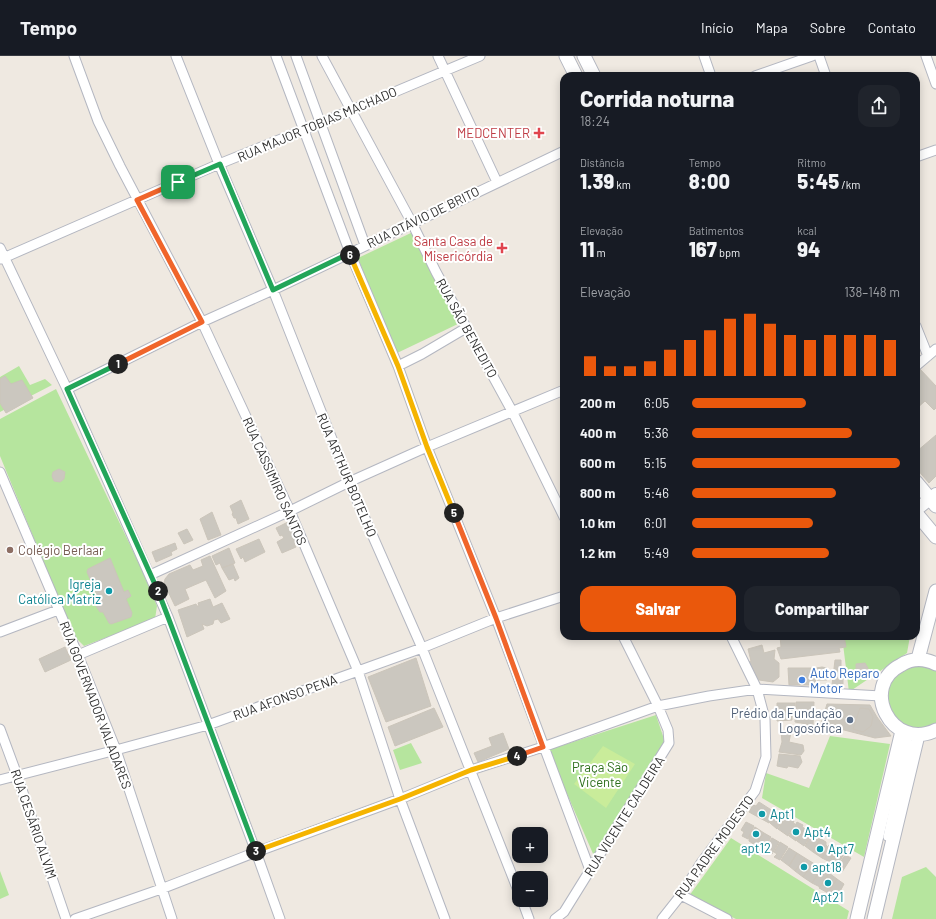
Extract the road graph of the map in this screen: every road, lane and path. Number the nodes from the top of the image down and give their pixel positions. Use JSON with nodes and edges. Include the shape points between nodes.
{"nodes":[{"id":1,"x":74,"y":56,"type":"edge"},
{"id":2,"x":176,"y":56,"type":"edge"},
{"id":3,"x":276,"y":56,"type":"edge"},
{"id":4,"x":296,"y":56,"type":"edge"},
{"id":5,"x":322,"y":56,"type":"edge"},
{"id":6,"x":438,"y":56,"type":"edge"},
{"id":7,"x":480,"y":56,"type":"edge"},
{"id":8,"x":566,"y":56,"type":"edge"},
{"id":9,"x":584,"y":56,"type":"edge"},
{"id":10,"x":704,"y":56,"type":"edge"},
{"id":11,"x":812,"y":56,"type":"edge"},
{"id":12,"x":818,"y":56,"type":"edge"},
{"id":13,"x":926,"y":56,"type":"edge"},
{"id":14,"x":445,"y":71,"type":"junction"},
{"id":15,"x":574,"y":72,"type":"edge"},
{"id":16,"x":592,"y":72,"type":"edge"},
{"id":17,"x":710,"y":72,"type":"edge"},
{"id":18,"x":766,"y":72,"type":"edge"},
{"id":19,"x":824,"y":72,"type":"edge"},
{"id":20,"x":936,"y":84,"type":"edge"},
{"id":21,"x":350,"y":110,"type":"junction"},
{"id":22,"x":321,"y":123,"type":"junction"},
{"id":23,"x":304,"y":129,"type":"junction"},
{"id":24,"x":936,"y":150,"type":"edge"},
{"id":25,"x":560,"y":153,"type":"edge"},
{"id":26,"x":920,"y":156,"type":"edge"},
{"id":27,"x":220,"y":164,"type":"junction"},
{"id":28,"x":497,"y":182,"type":"junction"},
{"id":29,"x":137,"y":200,"type":"junction"},
{"id":30,"x":412,"y":223,"type":"junction"},
{"id":31,"x":365,"y":245,"type":"junction"},
{"id":32,"x":0,"y":248,"type":"edge"},
{"id":33,"x":350,"y":253,"type":"junction"},
{"id":34,"x":2,"y":259,"type":"edge"},
{"id":35,"x":273,"y":290,"type":"junction"},
{"id":36,"x":202,"y":322,"type":"junction"},
{"id":37,"x":466,"y":328,"type":"junction"},
{"id":38,"x":920,"y":336,"type":"edge"},
{"id":39,"x":936,"y":349,"type":"edge"},
{"id":40,"x":928,"y":356,"type":"junction"},
{"id":41,"x":920,"y":363,"type":"edge"},
{"id":42,"x":398,"y":366,"type":"junction"},
{"id":43,"x":67,"y":389,"type":"junction"},
{"id":44,"x":560,"y":392,"type":"edge"},
{"id":45,"x":512,"y":411,"type":"junction"},
{"id":46,"x":427,"y":447,"type":"junction"},
{"id":47,"x":0,"y":472,"type":"edge"},
{"id":48,"x":349,"y":482,"type":"junction"},
{"id":49,"x":920,"y":486,"type":"edge"},
{"id":50,"x":934,"y":500,"type":"edge"},
{"id":51,"x":560,"y":509,"type":"edge"},
{"id":52,"x":920,"y":509,"type":"edge"},
{"id":53,"x":290,"y":512,"type":"junction"},
{"id":54,"x":920,"y":517,"type":"edge"},
{"id":55,"x":936,"y":537,"type":"edge"},
{"id":56,"x":150,"y":575,"type":"junction"},
{"id":57,"x":936,"y":591,"type":"edge"},
{"id":58,"x":560,"y":597,"type":"edge"},
{"id":59,"x":58,"y":610,"type":"junction"},
{"id":60,"x":168,"y":617,"type":"junction"},
{"id":61,"x":496,"y":618,"type":"junction"},
{"id":62,"x":0,"y":632,"type":"edge"},
{"id":63,"x":625,"y":640,"type":"edge"},
{"id":64,"x":733,"y":640,"type":"edge"},
{"id":65,"x":422,"y":648,"type":"junction"},
{"id":66,"x":78,"y":655,"type":"junction"},
{"id":67,"x":918,"y":659,"type":"junction"},
{"id":68,"x":936,"y":664,"type":"edge"},
{"id":69,"x":358,"y":671,"type":"junction"},
{"id":70,"x":757,"y":690,"type":"junction"},
{"id":71,"x":881,"y":696,"type":"junction"},
{"id":72,"x":658,"y":706,"type":"junction"},
{"id":73,"x":208,"y":725,"type":"junction"},
{"id":74,"x":0,"y":729,"type":"edge"},
{"id":75,"x":936,"y":730,"type":"edge"},
{"id":76,"x":910,"y":733,"type":"junction"},
{"id":77,"x":543,"y":747,"type":"junction"},
{"id":78,"x":116,"y":750,"type":"junction"},
{"id":79,"x":471,"y":770,"type":"junction"},
{"id":80,"x":17,"y":775,"type":"junction"},
{"id":81,"x":0,"y":780,"type":"edge"},
{"id":82,"x":400,"y":799,"type":"junction"},
{"id":83,"x":256,"y":852,"type":"junction"},
{"id":84,"x":590,"y":870,"type":"junction"},
{"id":85,"x":512,"y":875,"type":"edge"},
{"id":86,"x":161,"y":889,"type":"junction"},
{"id":87,"x":681,"y":895,"type":"junction"},
{"id":88,"x":525,"y":907,"type":"edge"},
{"id":89,"x":66,"y":919,"type":"edge"},
{"id":90,"x":75,"y":919,"type":"edge"},
{"id":91,"x":172,"y":919,"type":"edge"},
{"id":92,"x":280,"y":919,"type":"edge"},
{"id":93,"x":445,"y":919,"type":"edge"},
{"id":94,"x":529,"y":919,"type":"edge"},
{"id":95,"x":556,"y":919,"type":"edge"},
{"id":96,"x":662,"y":919,"type":"edge"},
{"id":97,"x":727,"y":919,"type":"edge"},
{"id":98,"x":856,"y":919,"type":"edge"},
{"id":99,"x":869,"y":919,"type":"edge"},
{"id":100,"x":874,"y":919,"type":"edge"}],
"edges":[{"from":1,"to":29,"type":"street","name":"RUA CASSIMIRO SANTOS","via":[[98,121]]},
{"from":2,"to":27,"type":"street","name":"RUA ARTHUR BOTELHO"},
{"from":3,"to":23,"type":"street"},
{"from":4,"to":22,"type":"street"},
{"from":5,"to":21,"type":"street","name":"RUA SÃO BENEDITO"},
{"from":6,"to":14,"type":"street"},
{"from":7,"to":14,"type":"street","name":"RUA MAJOR TOBIAS MACHADO"},
{"from":8,"to":15,"type":"main road"},
{"from":9,"to":16,"type":"main road"},
{"from":10,"to":17,"type":"street"},
{"from":11,"to":18,"type":"street"},
{"from":12,"to":19,"type":"street"},
{"from":13,"to":20,"type":"street"},
{"from":14,"to":21,"type":"street","name":"RUA MAJOR TOBIAS MACHADO"},
{"from":14,"to":28,"type":"street"},
{"from":21,"to":22,"type":"street","name":"RUA MAJOR TOBIAS MACHADO"},
{"from":21,"to":30,"type":"street","name":"RUA SÃO BENEDITO"},
{"from":22,"to":23,"type":"street","name":"RUA MAJOR TOBIAS MACHADO"},
{"from":22,"to":31,"type":"street"},
{"from":23,"to":27,"type":"street","name":"RUA MAJOR TOBIAS MACHADO"},
{"from":23,"to":33,"type":"street"},
{"from":24,"to":26,"type":"street"},
{"from":25,"to":28,"type":"street","name":"RUA OTÁVIO DE BRITO"},
{"from":27,"to":29,"type":"street","name":"RUA MAJOR TOBIAS MACHADO"},
{"from":27,"to":35,"type":"street","name":"RUA ARTHUR BOTELHO"},
{"from":28,"to":30,"type":"street","name":"RUA OTÁVIO DE BRITO"},
{"from":29,"to":34,"type":"street","name":"RUA MAJOR TOBIAS MACHADO"},
{"from":29,"to":36,"type":"street","name":"RUA CASSIMIRO SANTOS"},
{"from":30,"to":31,"type":"street","name":"RUA OTÁVIO DE BRITO"},
{"from":30,"to":37,"type":"street","name":"RUA SÃO BENEDITO"},
{"from":31,"to":33,"type":"street","name":"RUA OTÁVIO DE BRITO"},
{"from":32,"to":34,"type":"street"},
{"from":33,"to":35,"type":"street","name":"RUA OTÁVIO DE BRITO"},
{"from":33,"to":42,"type":"street"},
{"from":34,"to":43,"type":"street"},
{"from":35,"to":36,"type":"street","name":"RUA OTÁVIO DE BRITO"},
{"from":35,"to":48,"type":"street","name":"RUA ARTHUR BOTELHO"},
{"from":36,"to":43,"type":"street","name":"RUA OTÁVIO DE BRITO"},
{"from":36,"to":53,"type":"street","name":"RUA CASSIMIRO SANTOS"},
{"from":37,"to":42,"type":"street"},
{"from":37,"to":45,"type":"street","name":"RUA SÃO BENEDITO"},
{"from":38,"to":40,"type":"street"},
{"from":39,"to":40,"type":"street"},
{"from":40,"to":41,"type":"street"},
{"from":42,"to":46,"type":"street"},
{"from":43,"to":56,"type":"street"},
{"from":44,"to":45,"type":"street"},
{"from":45,"to":46,"type":"street"},
{"from":45,"to":51,"type":"street","name":"RUA SÃO BENEDITO"},
{"from":46,"to":48,"type":"street"},
{"from":46,"to":61,"type":"street"},
{"from":47,"to":59,"type":"street","name":"RUA GOVERNADOR VALADARES"},
{"from":48,"to":53,"type":"street"},
{"from":48,"to":65,"type":"street","name":"RUA ARTHUR BOTELHO"},
{"from":49,"to":50,"type":"main road"},
{"from":50,"to":52,"type":"street"},
{"from":53,"to":56,"type":"street"},
{"from":53,"to":69,"type":"street","name":"RUA CASSIMIRO SANTOS"},
{"from":54,"to":55,"type":"main road"},
{"from":56,"to":60,"type":"street"},
{"from":57,"to":67,"type":"main road"},
{"from":58,"to":61,"type":"street","name":"RUA AFONSO PENA"},
{"from":59,"to":62,"type":"street"},
{"from":59,"to":66,"type":"street","name":"RUA GOVERNADOR VALADARES"},
{"from":60,"to":66,"type":"street"},
{"from":60,"to":73,"type":"street"},
{"from":61,"to":65,"type":"street","name":"RUA AFONSO PENA"},
{"from":61,"to":77,"type":"street"},
{"from":63,"to":72,"type":"street"},
{"from":64,"to":70,"type":"street","name":"RUA PADRE MODESTO"},
{"from":65,"to":69,"type":"street","name":"RUA AFONSO PENA"},
{"from":65,"to":79,"type":"street","name":"RUA ARTHUR BOTELHO"},
{"from":66,"to":78,"type":"street","name":"RUA GOVERNADOR VALADARES"},
{"from":67,"to":68,"type":"main road"},
{"from":67,"to":71,"type":"main road","via":[[897,666],[883,684]]},
{"from":69,"to":73,"type":"street","name":"RUA AFONSO PENA"},
{"from":69,"to":82,"type":"street","name":"RUA CASSIMIRO SANTOS"},
{"from":70,"to":71,"type":"street"},
{"from":70,"to":72,"type":"street"},
{"from":70,"to":87,"type":"street","name":"RUA PADRE MODESTO","via":[[765,719],[766,757],[754,791],[701,863]]},
{"from":71,"to":76,"type":"main road","via":[[886,716],[893,724]]},
{"from":72,"to":77,"type":"street"},
{"from":72,"to":84,"type":"street","name":"RUA VICENTE CALDEIRA","via":[[668,730],[669,743]]},
{"from":73,"to":78,"type":"street","name":"RUA AFONSO PENA"},
{"from":73,"to":83,"type":"street"},
{"from":74,"to":80,"type":"street","name":"RUA CESÁRIO ALVIM"},
{"from":75,"to":76,"type":"main road","via":[[930,733]]},
{"from":76,"to":98,"type":"main road"},
{"from":76,"to":99,"type":"street"},
{"from":76,"to":100,"type":"main road"},
{"from":77,"to":79,"type":"street"},
{"from":77,"to":84,"type":"street"},
{"from":78,"to":80,"type":"street","name":"RUA AFONSO PENA"},
{"from":78,"to":86,"type":"street","name":"RUA GOVERNADOR VALADARES"},
{"from":79,"to":82,"type":"street"},
{"from":79,"to":85,"type":"street","name":"RUA ARTHUR BOTELHO"},
{"from":80,"to":81,"type":"street","name":"RUA AFONSO PENA"},
{"from":80,"to":89,"type":"street","name":"RUA CESÁRIO ALVIM"},
{"from":82,"to":83,"type":"street"},
{"from":82,"to":93,"type":"street","name":"RUA CASSIMIRO SANTOS"},
{"from":83,"to":86,"type":"street"},
{"from":83,"to":92,"type":"street"},
{"from":84,"to":95,"type":"street","name":"RUA VICENTE CALDEIRA","via":[[564,912]]},
{"from":86,"to":90,"type":"street"},
{"from":86,"to":91,"type":"street","name":"RUA GOVERNADOR VALADARES"},
{"from":87,"to":96,"type":"street","name":"RUA PADRE MODESTO"},
{"from":87,"to":97,"type":"street"},
{"from":88,"to":94,"type":"street"}]}
